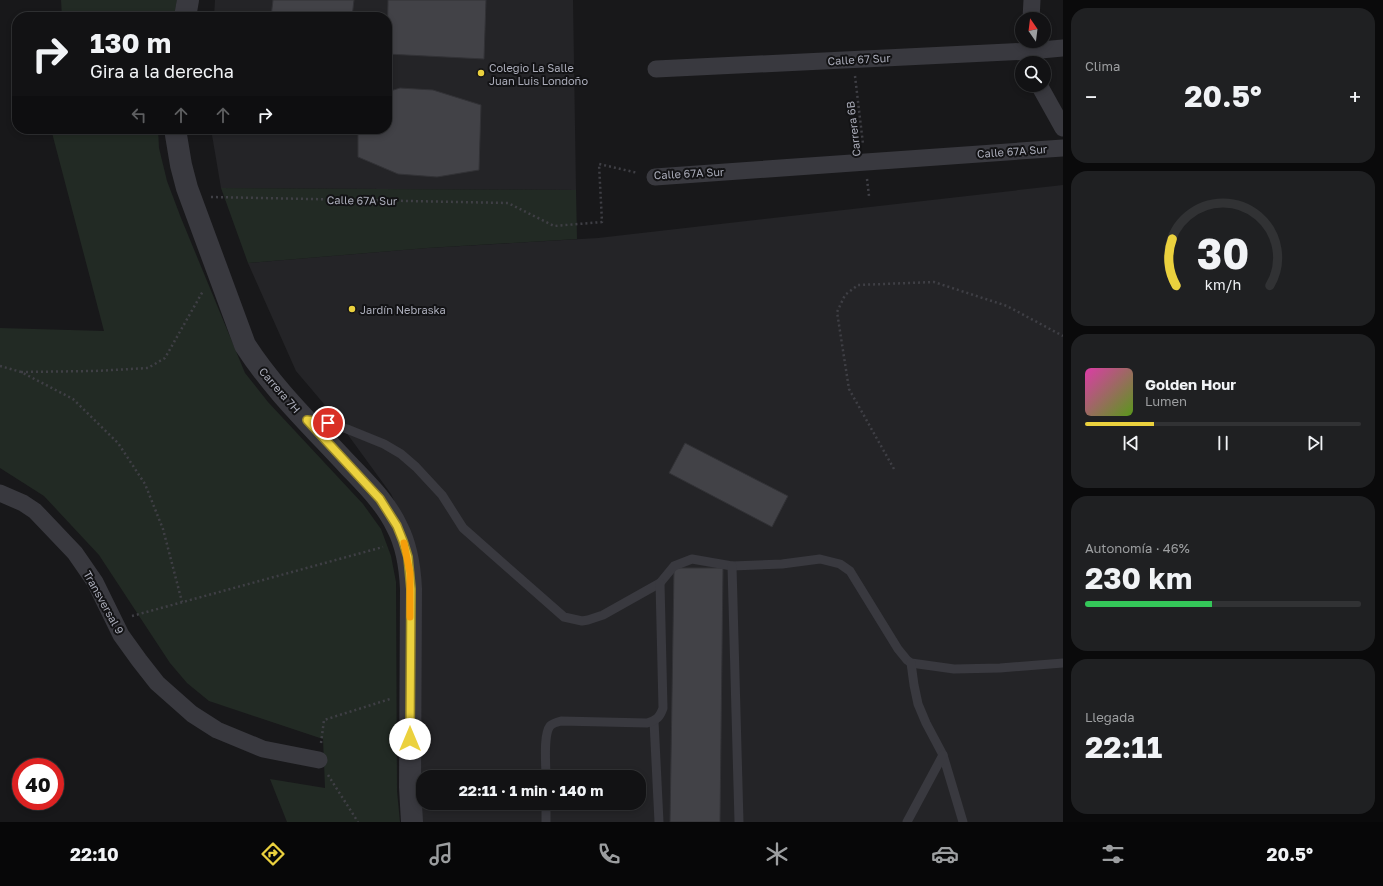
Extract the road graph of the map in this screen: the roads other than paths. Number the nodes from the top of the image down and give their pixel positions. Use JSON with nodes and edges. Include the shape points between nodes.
{"nodes":[{"id":1,"x":188,"y":0,"type":"edge"},
{"id":2,"x":1032,"y":0,"type":"edge"},
{"id":3,"x":186,"y":12,"type":"edge"},
{"id":4,"x":1031,"y":12,"type":"edge"},
{"id":5,"x":1063,"y":48,"type":"edge"},
{"id":6,"x":1030,"y":52,"type":"edge"},
{"id":7,"x":656,"y":69,"type":"dead end"},
{"id":8,"x":1043,"y":92,"type":"edge"},
{"id":9,"x":1063,"y":128,"type":"edge"},
{"id":10,"x":176,"y":134,"type":"edge"},
{"id":11,"x":1063,"y":148,"type":"edge"},
{"id":12,"x":656,"y":177,"type":"road end"},
{"id":13,"x":307,"y":420,"type":"junction"},
{"id":14,"x":5,"y":494,"type":"edge"},
{"id":15,"x":732,"y":566,"type":"junction"},
{"id":16,"x":660,"y":583,"type":"junction"},
{"id":17,"x":911,"y":663,"type":"junction"},
{"id":18,"x":1063,"y":663,"type":"edge"},
{"id":19,"x":654,"y":721,"type":"junction"},
{"id":20,"x":943,"y":755,"type":"junction"},
{"id":21,"x":319,"y":760,"type":"road end"},
{"id":22,"x":546,"y":770,"type":"edge"},
{"id":23,"x":546,"y":810,"type":"edge"},
{"id":24,"x":412,"y":822,"type":"edge"},
{"id":25,"x":546,"y":822,"type":"edge"},
{"id":26,"x":659,"y":822,"type":"edge"},
{"id":27,"x":739,"y":822,"type":"edge"},
{"id":28,"x":907,"y":822,"type":"edge"},
{"id":29,"x":963,"y":822,"type":"edge"}],
"edges":[{"from":1,"to":3,"type":"street"},
{"from":2,"to":4,"type":"street"},
{"from":5,"to":6,"type":"street","name":"Calle 67 Sur"},
{"from":6,"to":7,"type":"street","name":"Calle 67 Sur"},
{"from":8,"to":9,"type":"street"},
{"from":10,"to":13,"type":"street","name":"Carrera 7H","via":[[181,165],[191,197],[245,345],[281,393]]},
{"from":11,"to":12,"type":"street","name":"Calle 67A Sur"},
{"from":13,"to":16,"type":"lane","via":[[347,429],[401,454],[442,495],[463,528],[564,617],[582,621],[597,618]]},
{"from":13,"to":24,"type":"street","name":"Carrera 7H","via":[[380,499],[397,526],[408,557]]},
{"from":14,"to":21,"type":"street","name":"Transversal 9","via":[[35,511],[75,553],[95,582],[121,635],[157,682],[192,714],[217,730],[263,749]]},
{"from":15,"to":16,"type":"lane","via":[[692,559],[674,566]]},
{"from":15,"to":17,"type":"lane","via":[[820,560],[840,564],[850,571],[898,649]]},
{"from":15,"to":27,"type":"lane"},
{"from":16,"to":19,"type":"lane","via":[[663,708],[660,717]]},
{"from":17,"to":18,"type":"lane","via":[[954,669]]},
{"from":17,"to":20,"type":"lane","via":[[918,704]]},
{"from":19,"to":22,"type":"lane","via":[[555,722],[549,727],[546,735]]},
{"from":19,"to":26,"type":"lane"},
{"from":20,"to":28,"type":"lane"},
{"from":20,"to":29,"type":"lane"},
{"from":23,"to":25,"type":"lane"}]}
